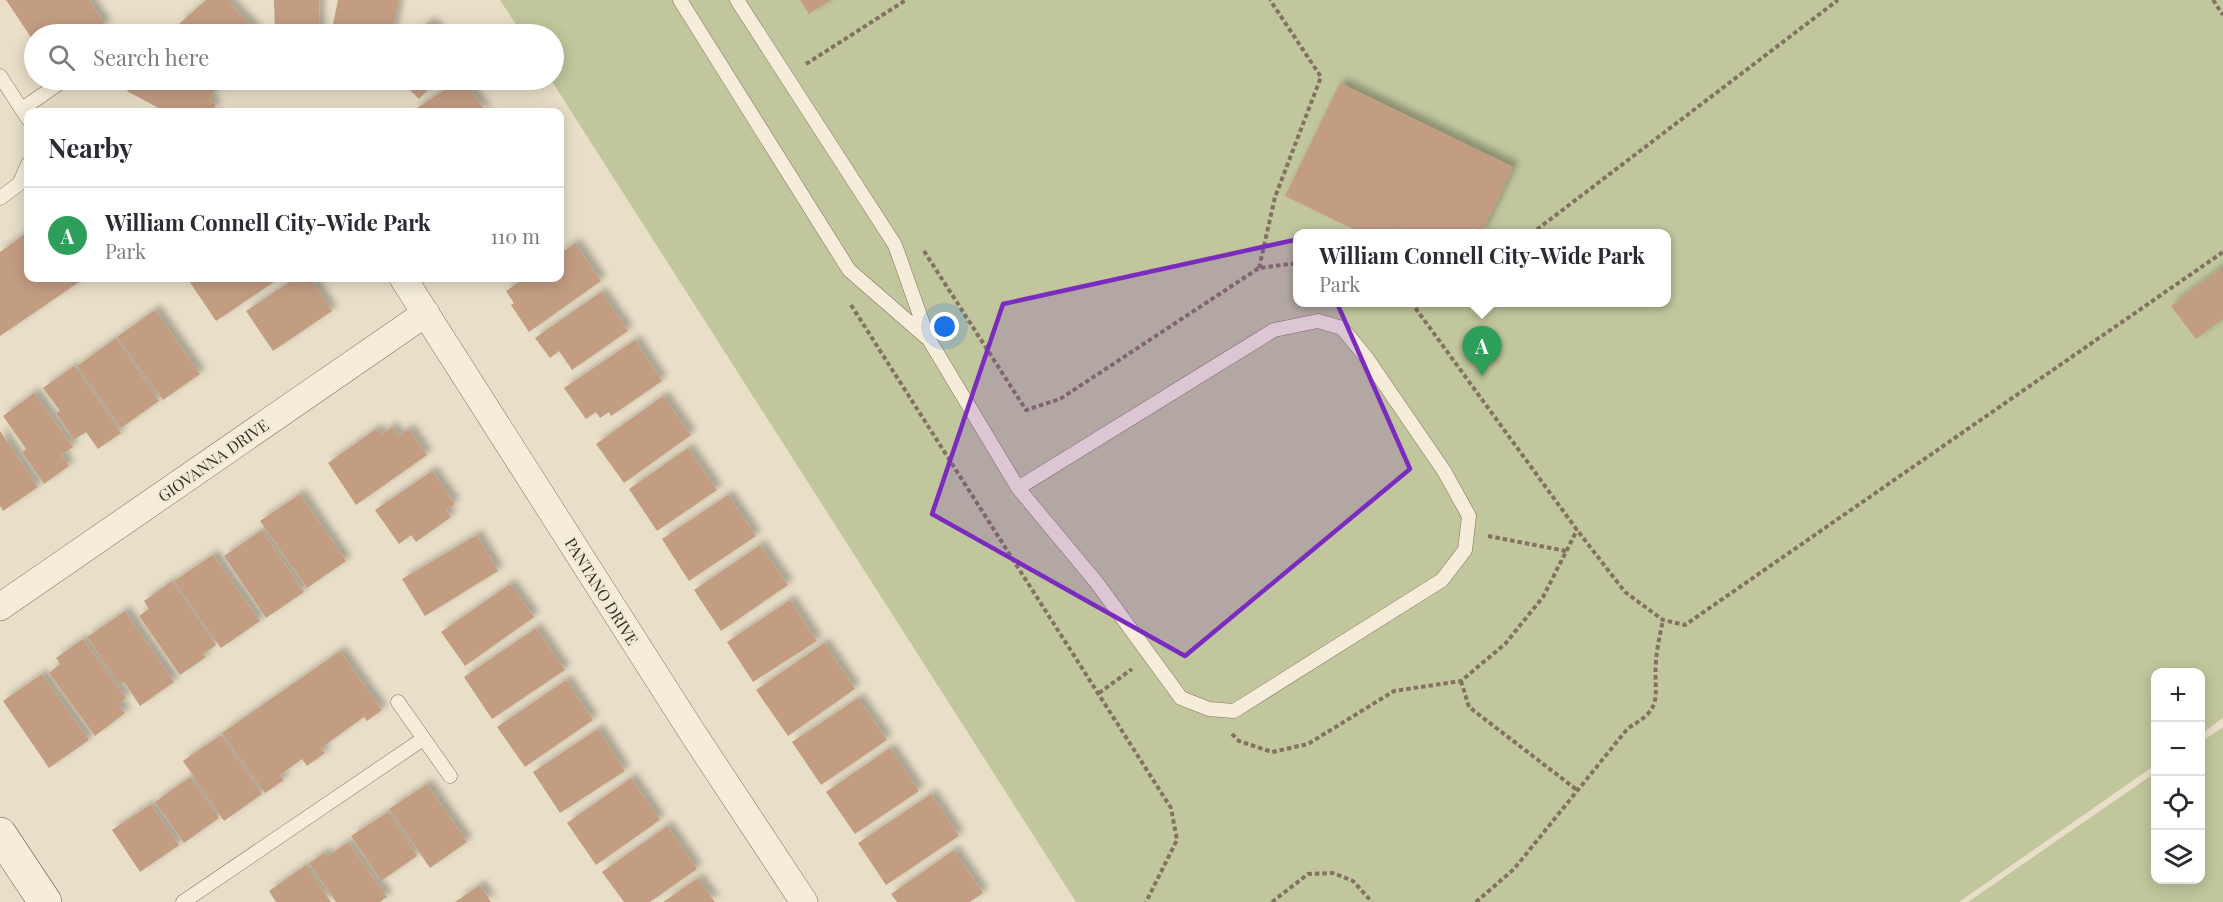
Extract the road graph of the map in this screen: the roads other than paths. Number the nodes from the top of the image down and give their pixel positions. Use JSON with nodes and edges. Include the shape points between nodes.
{"nodes":[{"id":1,"x":680,"y":0,"type":"edge"},
{"id":2,"x":736,"y":0,"type":"edge"},
{"id":3,"x":0,"y":76,"type":"edge"},
{"id":4,"x":52,"y":90,"type":"edge"},
{"id":5,"x":32,"y":108,"type":"edge"},
{"id":6,"x":24,"y":112,"type":"edge"},
{"id":7,"x":24,"y":174,"type":"edge"},
{"id":8,"x":0,"y":198,"type":"edge"},
{"id":9,"x":406,"y":282,"type":"edge"},
{"id":10,"x":426,"y":314,"type":"junction"},
{"id":11,"x":928,"y":338,"type":"junction"},
{"id":12,"x":1018,"y":488,"type":"junction"},
{"id":13,"x":0,"y":607,"type":"edge"},
{"id":14,"x":398,"y":702,"type":"dead end"},
{"id":15,"x":423,"y":739,"type":"junction"},
{"id":16,"x":450,"y":776,"type":"dead end"},
{"id":17,"x":0,"y":834,"type":"edge"},
{"id":18,"x":45,"y":902,"type":"edge"},
{"id":19,"x":183,"y":902,"type":"edge"},
{"id":20,"x":804,"y":902,"type":"edge"}],
"edges":[{"from":1,"to":11,"type":"lane","via":[[849,270]]},
{"from":2,"to":11,"type":"lane","via":[[895,245]]},
{"from":3,"to":6,"type":"lane"},
{"from":4,"to":5,"type":"lane"},
{"from":7,"to":8,"type":"lane","via":[[20,184]]},
{"from":9,"to":10,"type":"street","name":"PANTANO DRIVE"},
{"from":10,"to":13,"type":"street","name":"GIOVANNA DRIVE"},
{"from":10,"to":20,"type":"street","name":"PANTANO DRIVE"},
{"from":11,"to":12,"type":"lane"},
{"from":12,"to":12,"type":"lane","via":[[1274,330],[1318,321],[1342,328],[1444,471],[1468,516],[1465,550],[1442,580],[1234,711],[1209,709],[1181,698],[1097,583]]},
{"from":14,"to":15,"type":"lane"},
{"from":15,"to":16,"type":"lane"},
{"from":15,"to":19,"type":"lane"},
{"from":17,"to":18,"type":"main road"}]}
